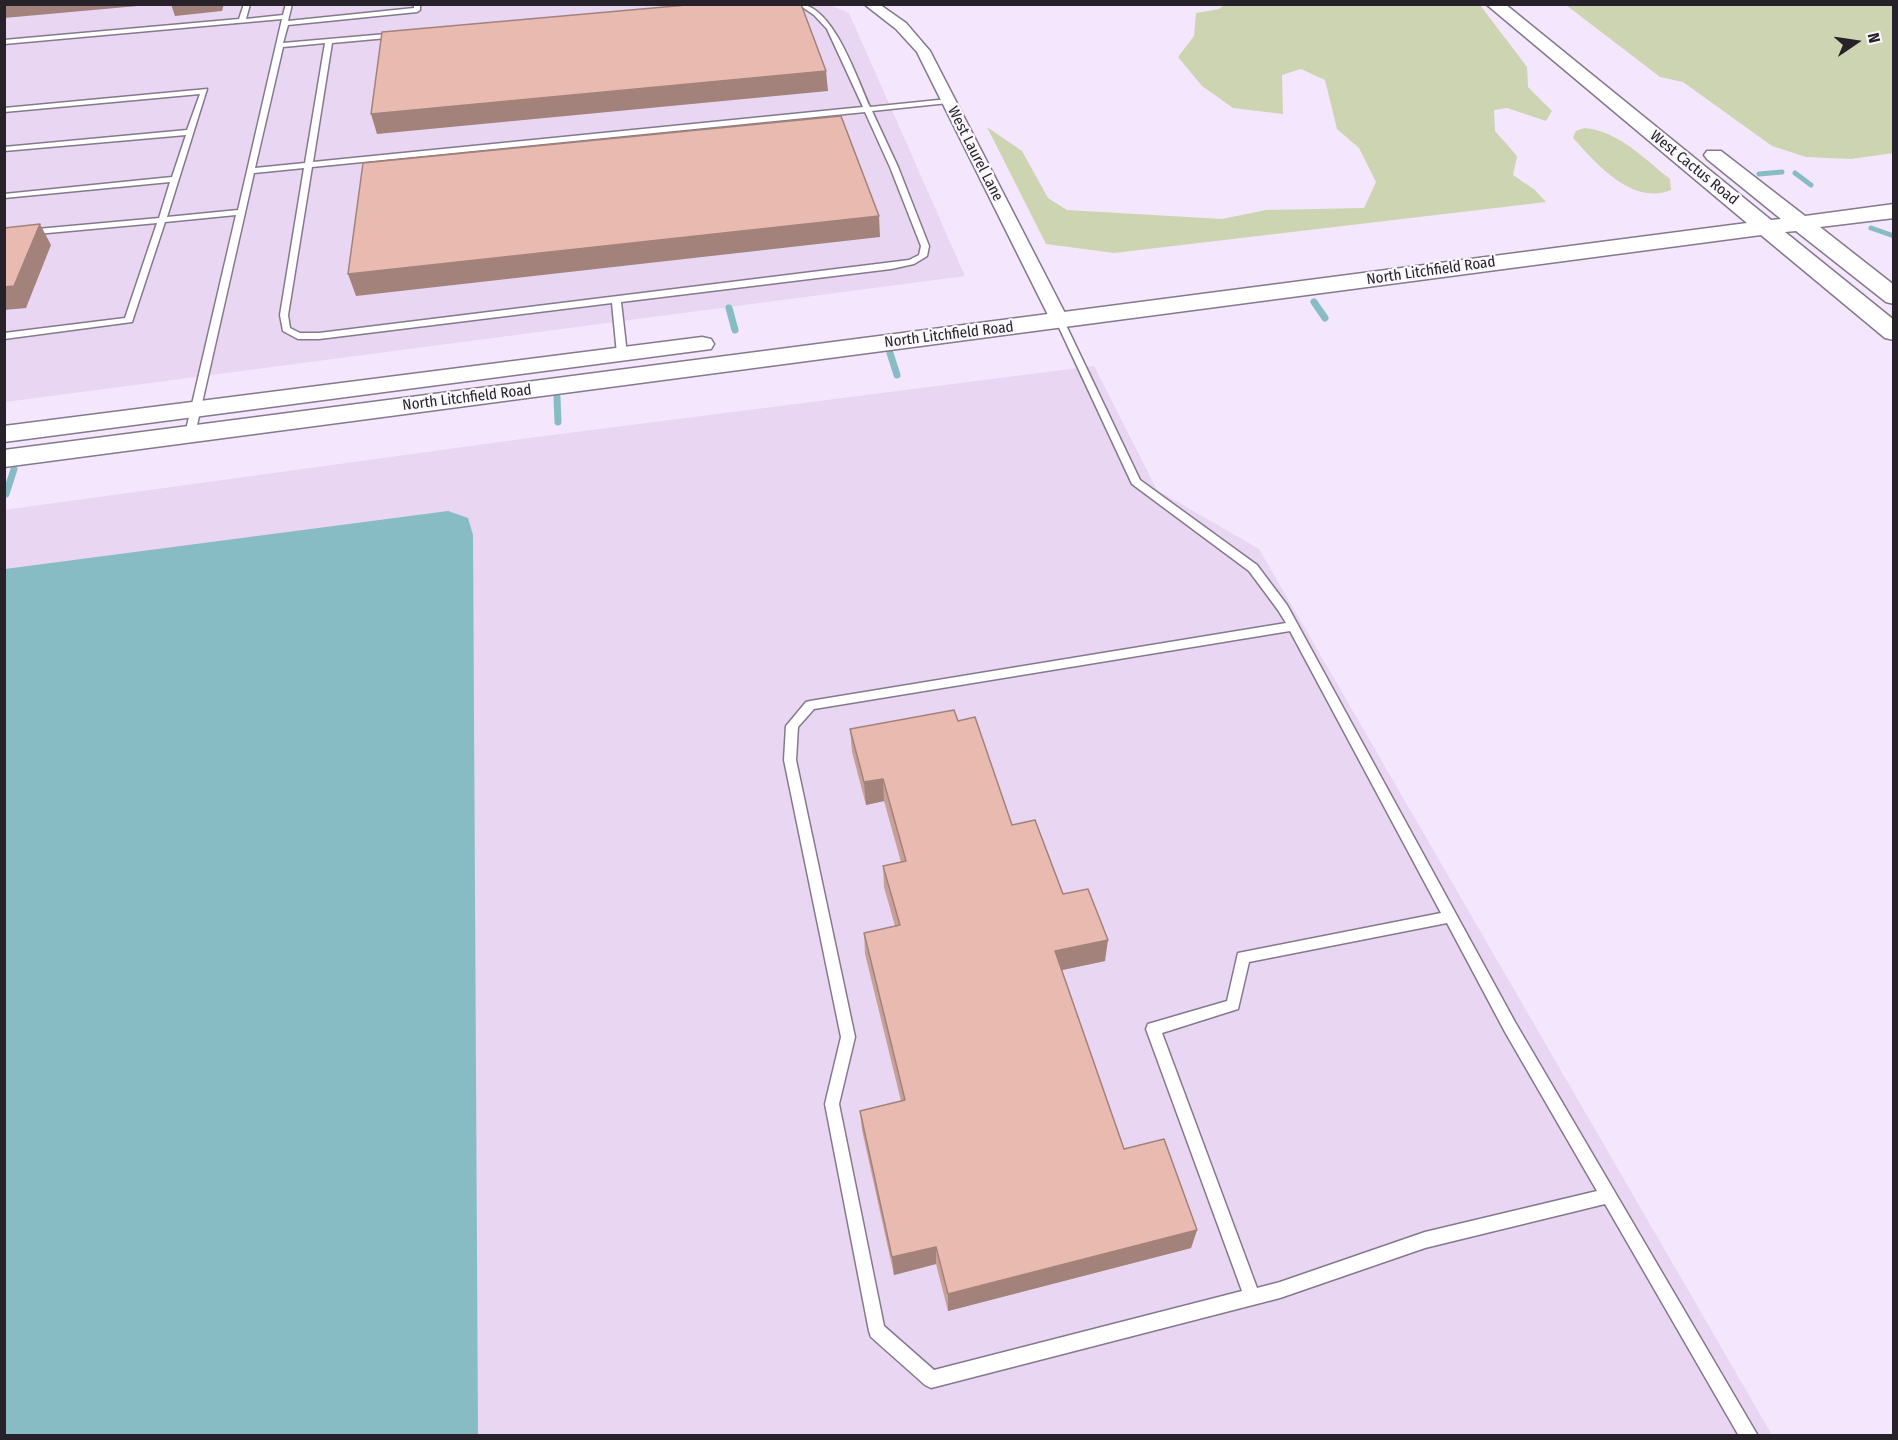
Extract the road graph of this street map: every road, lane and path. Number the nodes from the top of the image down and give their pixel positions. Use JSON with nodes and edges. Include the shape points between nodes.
{"nodes":[{"id":1,"x":247,"y":4,"type":"edge"},
{"id":2,"x":289,"y":4,"type":"edge"},
{"id":3,"x":363,"y":4,"type":"edge"},
{"id":4,"x":417,"y":4,"type":"edge"},
{"id":5,"x":801,"y":4,"type":"edge"},
{"id":6,"x":870,"y":4,"type":"edge"},
{"id":7,"x":1494,"y":4,"type":"edge"},
{"id":8,"x":362,"y":15,"type":"junction"},
{"id":9,"x":285,"y":20,"type":"junction"},
{"id":10,"x":242,"y":21,"type":"junction"},
{"id":11,"x":412,"y":33,"type":"edge"},
{"id":12,"x":329,"y":41,"type":"junction"},
{"id":13,"x":4,"y":42,"type":"edge"},
{"id":14,"x":279,"y":45,"type":"junction"},
{"id":15,"x":948,"y":101,"type":"junction"},
{"id":16,"x":868,"y":109,"type":"junction"},
{"id":17,"x":4,"y":110,"type":"edge"},
{"id":18,"x":191,"y":132,"type":"junction"},
{"id":19,"x":1701,"y":144,"type":"dead end"},
{"id":20,"x":4,"y":149,"type":"edge"},
{"id":21,"x":308,"y":166,"type":"junction"},
{"id":22,"x":250,"y":171,"type":"junction"},
{"id":23,"x":176,"y":178,"type":"junction"},
{"id":24,"x":1893,"y":190,"type":"edge"},
{"id":25,"x":4,"y":196,"type":"edge"},
{"id":26,"x":1777,"y":205,"type":"junction"},
{"id":27,"x":1745,"y":209,"type":"junction"},
{"id":28,"x":1893,"y":211,"type":"edge"},
{"id":29,"x":241,"y":212,"type":"junction"},
{"id":30,"x":163,"y":219,"type":"junction"},
{"id":31,"x":1800,"y":222,"type":"junction"},
{"id":32,"x":1767,"y":227,"type":"junction"},
{"id":33,"x":1566,"y":232,"type":"dead end"},
{"id":34,"x":4,"y":235,"type":"edge"},
{"id":35,"x":1228,"y":276,"type":"dead end"},
{"id":36,"x":1893,"y":297,"type":"edge"},
{"id":37,"x":616,"y":300,"type":"junction"},
{"id":38,"x":1055,"y":310,"type":"junction"},
{"id":39,"x":1893,"y":333,"type":"edge"},
{"id":40,"x":4,"y":336,"type":"edge"},
{"id":41,"x":622,"y":354,"type":"junction"},
{"id":42,"x":193,"y":422,"type":"junction"},
{"id":43,"x":4,"y":434,"type":"edge"},
{"id":44,"x":4,"y":459,"type":"edge"},
{"id":45,"x":1293,"y":626,"type":"junction"},
{"id":46,"x":1450,"y":917,"type":"junction"},
{"id":47,"x":1608,"y":1196,"type":"junction"},
{"id":48,"x":1252,"y":1297,"type":"junction"},
{"id":49,"x":1749,"y":1436,"type":"edge"}],
"edges":[{"from":1,"to":10,"type":"lane"},
{"from":2,"to":9,"type":"lane"},
{"from":3,"to":8,"type":"lane"},
{"from":4,"to":8,"type":"lane","via":[[417,10]]},
{"from":5,"to":16,"type":"lane","via":[[830,28]]},
{"from":6,"to":15,"type":"street","name":"West Laurel Lane","via":[[916,42]]},
{"from":7,"to":27,"type":"main road","name":"West Cactus Road"},
{"from":8,"to":9,"type":"lane"},
{"from":9,"to":10,"type":"lane"},
{"from":9,"to":14,"type":"lane"},
{"from":10,"to":13,"type":"lane"},
{"from":11,"to":12,"type":"lane"},
{"from":12,"to":14,"type":"lane"},
{"from":12,"to":21,"type":"lane"},
{"from":14,"to":22,"type":"lane"},
{"from":15,"to":16,"type":"lane"},
{"from":15,"to":38,"type":"street","name":"West Laurel Lane"},
{"from":16,"to":21,"type":"lane"},
{"from":16,"to":37,"type":"lane","via":[[926,246],[923,256],[891,266]]},
{"from":17,"to":18,"type":"lane","via":[[204,91]]},
{"from":18,"to":20,"type":"lane"},
{"from":18,"to":23,"type":"lane"},
{"from":19,"to":26,"type":"main road","name":"West Cactus Road"},
{"from":21,"to":22,"type":"lane"},
{"from":21,"to":37,"type":"lane","via":[[284,315],[286,329],[298,336]]},
{"from":22,"to":29,"type":"lane"},
{"from":23,"to":25,"type":"lane"},
{"from":23,"to":30,"type":"lane"},
{"from":24,"to":26,"type":"main road"},
{"from":26,"to":27,"type":"main road"},
{"from":26,"to":31,"type":"main road","name":"West Cactus Road"},
{"from":27,"to":32,"type":"main road","name":"West Cactus Road"},
{"from":27,"to":33,"type":"main road"},
{"from":28,"to":31,"type":"main road","name":"North Litchfield Road"},
{"from":29,"to":30,"type":"lane"},
{"from":29,"to":42,"type":"lane"},
{"from":30,"to":34,"type":"lane"},
{"from":30,"to":40,"type":"lane","via":[[129,320]]},
{"from":31,"to":32,"type":"main road","name":"North Litchfield Road"},
{"from":31,"to":36,"type":"main road","name":"West Cactus Road"},
{"from":32,"to":38,"type":"main road","name":"North Litchfield Road"},
{"from":32,"to":39,"type":"main road","name":"West Cactus Road"},
{"from":35,"to":38,"type":"main road","name":"North Litchfield Road"},
{"from":37,"to":41,"type":"lane"},
{"from":38,"to":41,"type":"main road","name":"North Litchfield Road"},
{"from":38,"to":42,"type":"main road","name":"North Litchfield Road"},
{"from":38,"to":45,"type":"lane","via":[[1136,482],[1253,568]]},
{"from":41,"to":42,"type":"main road","name":"North Litchfield Road"},
{"from":42,"to":43,"type":"main road","name":"North Litchfield Road"},
{"from":42,"to":44,"type":"main road","name":"North Litchfield Road"},
{"from":45,"to":46,"type":"lane"},
{"from":45,"to":48,"type":"lane","via":[[810,705],[792,726],[790,760],[848,1037],[832,1104],[877,1331],[931,1379]]},
{"from":46,"to":47,"type":"lane"},
{"from":46,"to":48,"type":"lane","via":[[1243,957],[1233,1005],[1153,1029]]},
{"from":47,"to":48,"type":"lane","via":[[1425,1240]]},
{"from":47,"to":49,"type":"lane"}]}
